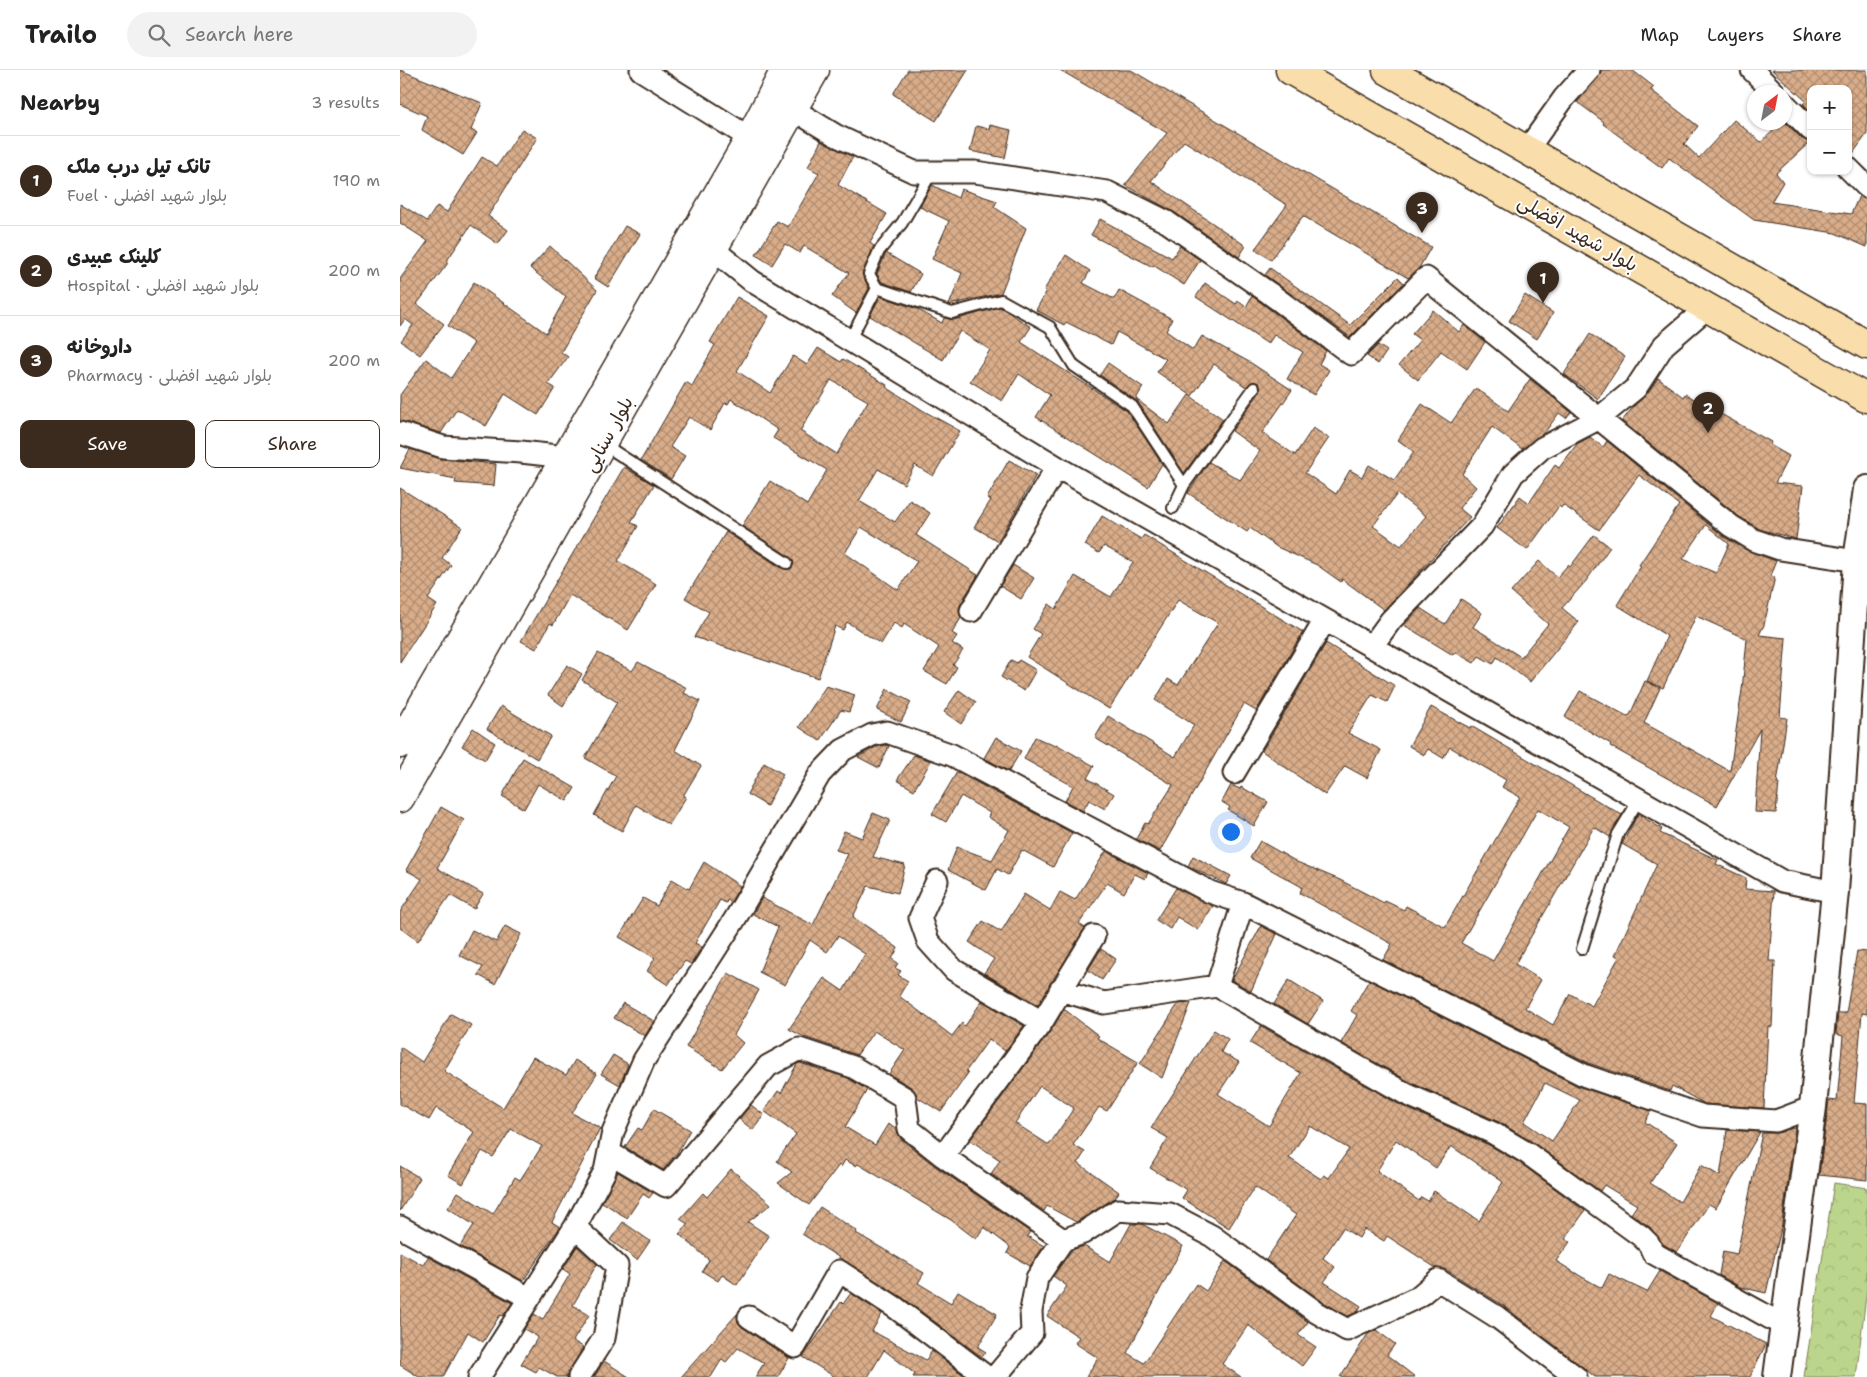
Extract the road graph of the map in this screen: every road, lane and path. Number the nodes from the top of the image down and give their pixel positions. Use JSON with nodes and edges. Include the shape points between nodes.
{"nodes":[{"id":1,"x":641,"y":70,"type":"edge"},
{"id":2,"x":785,"y":70,"type":"edge"},
{"id":3,"x":815,"y":70,"type":"edge"},
{"id":4,"x":1290,"y":70,"type":"edge"},
{"id":5,"x":1387,"y":70,"type":"edge"},
{"id":6,"x":1589,"y":70,"type":"edge"},
{"id":7,"x":1752,"y":70,"type":"edge"},
{"id":8,"x":1767,"y":85,"type":"edge"},
{"id":9,"x":794,"y":110,"type":"junction"},
{"id":10,"x":1792,"y":111,"type":"edge"},
{"id":11,"x":1807,"y":126,"type":"edge"},
{"id":12,"x":750,"y":138,"type":"junction"},
{"id":13,"x":1527,"y":150,"type":"junction"},
{"id":14,"x":932,"y":172,"type":"junction"},
{"id":15,"x":1852,"y":172,"type":"edge"},
{"id":16,"x":1867,"y":188,"type":"edge"},
{"id":17,"x":714,"y":250,"type":"junction"},
{"id":18,"x":877,"y":288,"type":"junction"},
{"id":19,"x":1708,"y":307,"type":"junction"},
{"id":20,"x":849,"y":341,"type":"junction"},
{"id":21,"x":1867,"y":345,"type":"edge"},
{"id":22,"x":1254,"y":388,"type":"dead end"},
{"id":23,"x":1867,"y":395,"type":"edge"},
{"id":24,"x":1598,"y":419,"type":"junction"},
{"id":25,"x":400,"y":432,"type":"edge"},
{"id":26,"x":602,"y":443,"type":"junction"},
{"id":27,"x":566,"y":458,"type":"junction"},
{"id":28,"x":1057,"y":467,"type":"junction"},
{"id":29,"x":1184,"y":485,"type":"junction"},
{"id":30,"x":1867,"y":489,"type":"edge"},
{"id":31,"x":1173,"y":508,"type":"dead end"},
{"id":32,"x":1857,"y":561,"type":"junction"},
{"id":33,"x":787,"y":563,"type":"dead end"},
{"id":34,"x":971,"y":611,"type":"dead end"},
{"id":35,"x":1325,"y":620,"type":"junction"},
{"id":36,"x":1372,"y":646,"type":"junction"},
{"id":37,"x":400,"y":744,"type":"edge"},
{"id":38,"x":1234,"y":773,"type":"dead end"},
{"id":39,"x":400,"y":798,"type":"edge"},
{"id":40,"x":1640,"y":798,"type":"junction"},
{"id":41,"x":937,"y":881,"type":"dead end"},
{"id":42,"x":1835,"y":892,"type":"junction"},
{"id":43,"x":1243,"y":903,"type":"junction"},
{"id":44,"x":1094,"y":936,"type":"dead end"},
{"id":45,"x":1582,"y":949,"type":"dead end"},
{"id":46,"x":1217,"y":986,"type":"junction"},
{"id":47,"x":1060,"y":990,"type":"junction"},
{"id":48,"x":1042,"y":1022,"type":"junction"},
{"id":49,"x":1813,"y":1107,"type":"junction"},
{"id":50,"x":610,"y":1153,"type":"junction"},
{"id":51,"x":943,"y":1156,"type":"junction"},
{"id":52,"x":400,"y":1227,"type":"edge"},
{"id":53,"x":575,"y":1227,"type":"junction"},
{"id":54,"x":1063,"y":1240,"type":"junction"},
{"id":55,"x":529,"y":1298,"type":"junction"},
{"id":56,"x":749,"y":1317,"type":"dead end"},
{"id":57,"x":1783,"y":1325,"type":"junction"},
{"id":58,"x":479,"y":1377,"type":"edge"},
{"id":59,"x":579,"y":1377,"type":"edge"},
{"id":60,"x":987,"y":1377,"type":"edge"},
{"id":61,"x":995,"y":1377,"type":"edge"},
{"id":62,"x":1576,"y":1377,"type":"edge"},
{"id":63,"x":1777,"y":1377,"type":"edge"}],
"edges":[{"from":1,"to":12,"type":"street"},
{"from":2,"to":12,"type":"main road","name":"بلوار سنایی"},
{"from":3,"to":9,"type":"main road","name":"بلوار سنایی"},
{"from":4,"to":19,"type":"main road","name":"بلوار شهید افضلی"},
{"from":5,"to":13,"type":"main road"},
{"from":6,"to":13,"type":"street","via":[[1564,98]]},
{"from":7,"to":8,"type":"street"},
{"from":9,"to":14,"type":"street","via":[[836,135],[914,172]]},
{"from":9,"to":17,"type":"main road","name":"بلوار سنایی"},
{"from":10,"to":11,"type":"street"},
{"from":12,"to":27,"type":"main road","name":"بلوار سنایی"},
{"from":13,"to":21,"type":"main road"},
{"from":14,"to":18,"type":"lane","via":[[902,223],[879,251],[869,274]]},
{"from":14,"to":24,"type":"street","via":[[975,172],[1107,192],[1167,222],[1351,354],[1426,278]]},
{"from":15,"to":16,"type":"street"},
{"from":17,"to":20,"type":"street","via":[[752,281]]},
{"from":17,"to":26,"type":"main road","name":"بلوار سنایی"},
{"from":18,"to":20,"type":"lane"},
{"from":18,"to":29,"type":"lane","via":[[952,313],[1001,300],[1050,327],[1074,366],[1132,406]]},
{"from":19,"to":23,"type":"main road","name":"بلوار شهید افضلی"},
{"from":19,"to":24,"type":"street","via":[[1664,345],[1636,388]]},
{"from":20,"to":28,"type":"street"},
{"from":22,"to":29,"type":"lane"},
{"from":24,"to":32,"type":"street","via":[[1731,526],[1754,540],[1780,549]]},
{"from":24,"to":36,"type":"street","via":[[1542,448],[1514,474],[1482,526],[1391,620]]},
{"from":25,"to":27,"type":"street","via":[[443,447]]},
{"from":26,"to":33,"type":"lane"},
{"from":26,"to":39,"type":"main road","name":"بلوار سنایی"},
{"from":27,"to":37,"type":"main road","name":"بلوار سنایی"},
{"from":28,"to":34,"type":"street"},
{"from":28,"to":35,"type":"street"},
{"from":29,"to":31,"type":"lane"},
{"from":30,"to":32,"type":"street"},
{"from":32,"to":42,"type":"street"},
{"from":35,"to":36,"type":"street"},
{"from":35,"to":38,"type":"street"},
{"from":36,"to":40,"type":"street"},
{"from":40,"to":42,"type":"street","via":[[1782,881]]},
{"from":40,"to":45,"type":"lane","via":[[1618,834]]},
{"from":41,"to":48,"type":"street","via":[[920,918],[928,941],[954,970]]},
{"from":42,"to":49,"type":"street"},
{"from":43,"to":46,"type":"street"},
{"from":43,"to":49,"type":"street","via":[[1586,1076],[1704,1116],[1776,1121]]},
{"from":43,"to":50,"type":"street","via":[[1210,892],[952,755],[887,732],[872,735],[843,750],[820,774],[735,919],[644,1060],[613,1132]]},
{"from":44,"to":47,"type":"street"},
{"from":46,"to":47,"type":"street","via":[[1104,1003]]},
{"from":46,"to":57,"type":"street","via":[[1406,1094],[1493,1133],[1527,1153],[1641,1236],[1653,1253]]},
{"from":47,"to":48,"type":"street"},
{"from":48,"to":51,"type":"street"},
{"from":49,"to":57,"type":"street"},
{"from":50,"to":51,"type":"street","via":[[666,1186],[768,1066],[799,1049],[854,1067],[905,1098],[909,1129]]},
{"from":50,"to":53,"type":"street","via":[[605,1171]]},
{"from":51,"to":54,"type":"street"},
{"from":52,"to":55,"type":"street"},
{"from":53,"to":55,"type":"street"},
{"from":53,"to":59,"type":"street","via":[[617,1266],[604,1338]]},
{"from":54,"to":61,"type":"street","via":[[1036,1278],[1031,1311],[1032,1333]]},
{"from":54,"to":62,"type":"street","via":[[1083,1233],[1118,1210],[1170,1214],[1212,1236],[1316,1312],[1347,1330],[1418,1297],[1438,1280],[1497,1317]]},
{"from":55,"to":58,"type":"street"},
{"from":56,"to":60,"type":"street","via":[[795,1347],[839,1271],[896,1308]]},
{"from":57,"to":63,"type":"street"}]}
